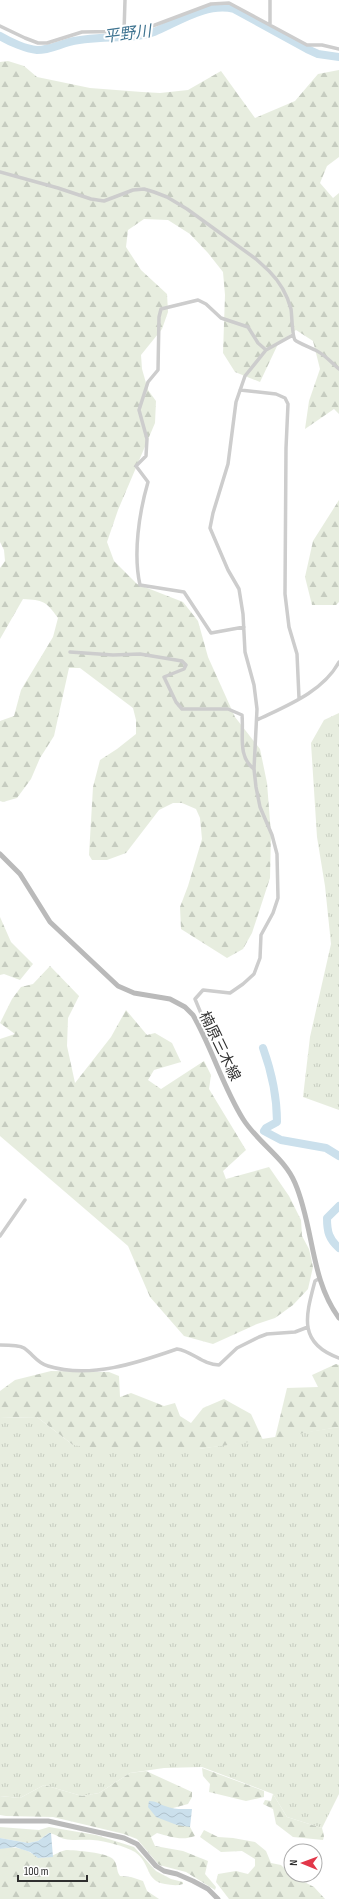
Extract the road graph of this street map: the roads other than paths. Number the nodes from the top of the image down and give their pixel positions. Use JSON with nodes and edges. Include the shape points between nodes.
{"nodes":[{"id":1,"x":125,"y":0,"type":"edge"},
{"id":2,"x":270,"y":0,"type":"edge"},
{"id":3,"x":270,"y":25,"type":"junction"},
{"id":4,"x":0,"y":26,"type":"edge"},
{"id":5,"x":124,"y":32,"type":"junction"},
{"id":6,"x":339,"y":49,"type":"edge"},
{"id":7,"x":0,"y":172,"type":"edge"},
{"id":8,"x":293,"y":336,"type":"junction"},
{"id":9,"x":266,"y":350,"type":"junction"},
{"id":10,"x":339,"y":369,"type":"edge"},
{"id":11,"x":240,"y":390,"type":"junction"},
{"id":12,"x":244,"y":628,"type":"junction"},
{"id":13,"x":70,"y":652,"type":"dead end"},
{"id":14,"x":339,"y":662,"type":"edge"},
{"id":15,"x":299,"y":698,"type":"junction"},
{"id":16,"x":257,"y":720,"type":"junction"},
{"id":17,"x":254,"y":769,"type":"junction"},
{"id":18,"x":0,"y":854,"type":"edge"},
{"id":19,"x":205,"y":1039,"type":"junction"},
{"id":20,"x":25,"y":1200,"type":"dead end"},
{"id":21,"x":0,"y":1236,"type":"edge"},
{"id":22,"x":320,"y":1278,"type":"junction"},
{"id":23,"x":339,"y":1318,"type":"edge"},
{"id":24,"x":308,"y":1327,"type":"junction"},
{"id":25,"x":0,"y":1345,"type":"edge"},
{"id":26,"x":339,"y":1358,"type":"edge"},
{"id":27,"x":0,"y":1821,"type":"edge"},
{"id":28,"x":218,"y":1899,"type":"edge"}],
"edges":[{"from":1,"to":5,"type":"street"},
{"from":2,"to":3,"type":"street"},
{"from":3,"to":5,"type":"street","via":[[236,6],[219,3],[138,30]]},
{"from":3,"to":6,"type":"street","via":[[307,45]]},
{"from":4,"to":5,"type":"street","via":[[38,43],[47,43],[82,32]]},
{"from":7,"to":8,"type":"street","via":[[104,201],[133,190],[144,189],[167,197],[256,259],[277,279],[290,307]]},
{"from":8,"to":9,"type":"street"},
{"from":8,"to":10,"type":"street","via":[[321,353]]},
{"from":9,"to":11,"type":"street","via":[[245,376]]},
{"from":9,"to":12,"type":"street","via":[[248,327],[220,318],[198,300],[161,309],[158,370],[148,382],[139,410],[147,439],[146,456],[136,466],[148,482],[139,523],[140,585],[184,592],[211,633]]},
{"from":11,"to":12,"type":"street","via":[[233,420],[228,464],[210,528],[239,589]]},
{"from":11,"to":15,"type":"street","via":[[276,394],[285,398],[288,404],[284,594],[289,627],[297,654]]},
{"from":12,"to":16,"type":"street","via":[[245,652],[254,685]]},
{"from":13,"to":17,"type":"street","via":[[140,654],[182,660],[186,666],[184,669],[164,677],[176,702],[182,708],[228,709],[242,715],[242,750],[247,764]]},
{"from":14,"to":15,"type":"street","via":[[321,685]]},
{"from":15,"to":16,"type":"street"},
{"from":16,"to":17,"type":"street"},
{"from":17,"to":19,"type":"street","via":[[260,807],[277,854],[278,898],[261,935],[260,958],[254,974],[230,993],[203,990],[195,998],[210,1035]]},
{"from":18,"to":19,"type":"main road","name":"楠原三木線","via":[[20,874],[50,922],[118,986],[134,993],[178,1002],[193,1015]]},
{"from":19,"to":22,"type":"main road","name":"楠原三木線","via":[[243,1119],[282,1162],[294,1181],[301,1198]]},
{"from":20,"to":21,"type":"street"},
{"from":22,"to":23,"type":"main road","name":"楠原三木線","via":[[330,1306]]},
{"from":22,"to":24,"type":"street","via":[[315,1281],[306,1314]]},
{"from":24,"to":25,"type":"street","via":[[295,1332],[259,1337],[237,1348],[219,1365],[212,1365],[184,1350],[177,1349],[110,1369],[65,1370],[37,1361],[23,1347]]},
{"from":24,"to":26,"type":"street","via":[[315,1342]]},
{"from":27,"to":28,"type":"main road","via":[[48,1821],[124,1838],[137,1844],[164,1872],[193,1881],[208,1889]]}]}
